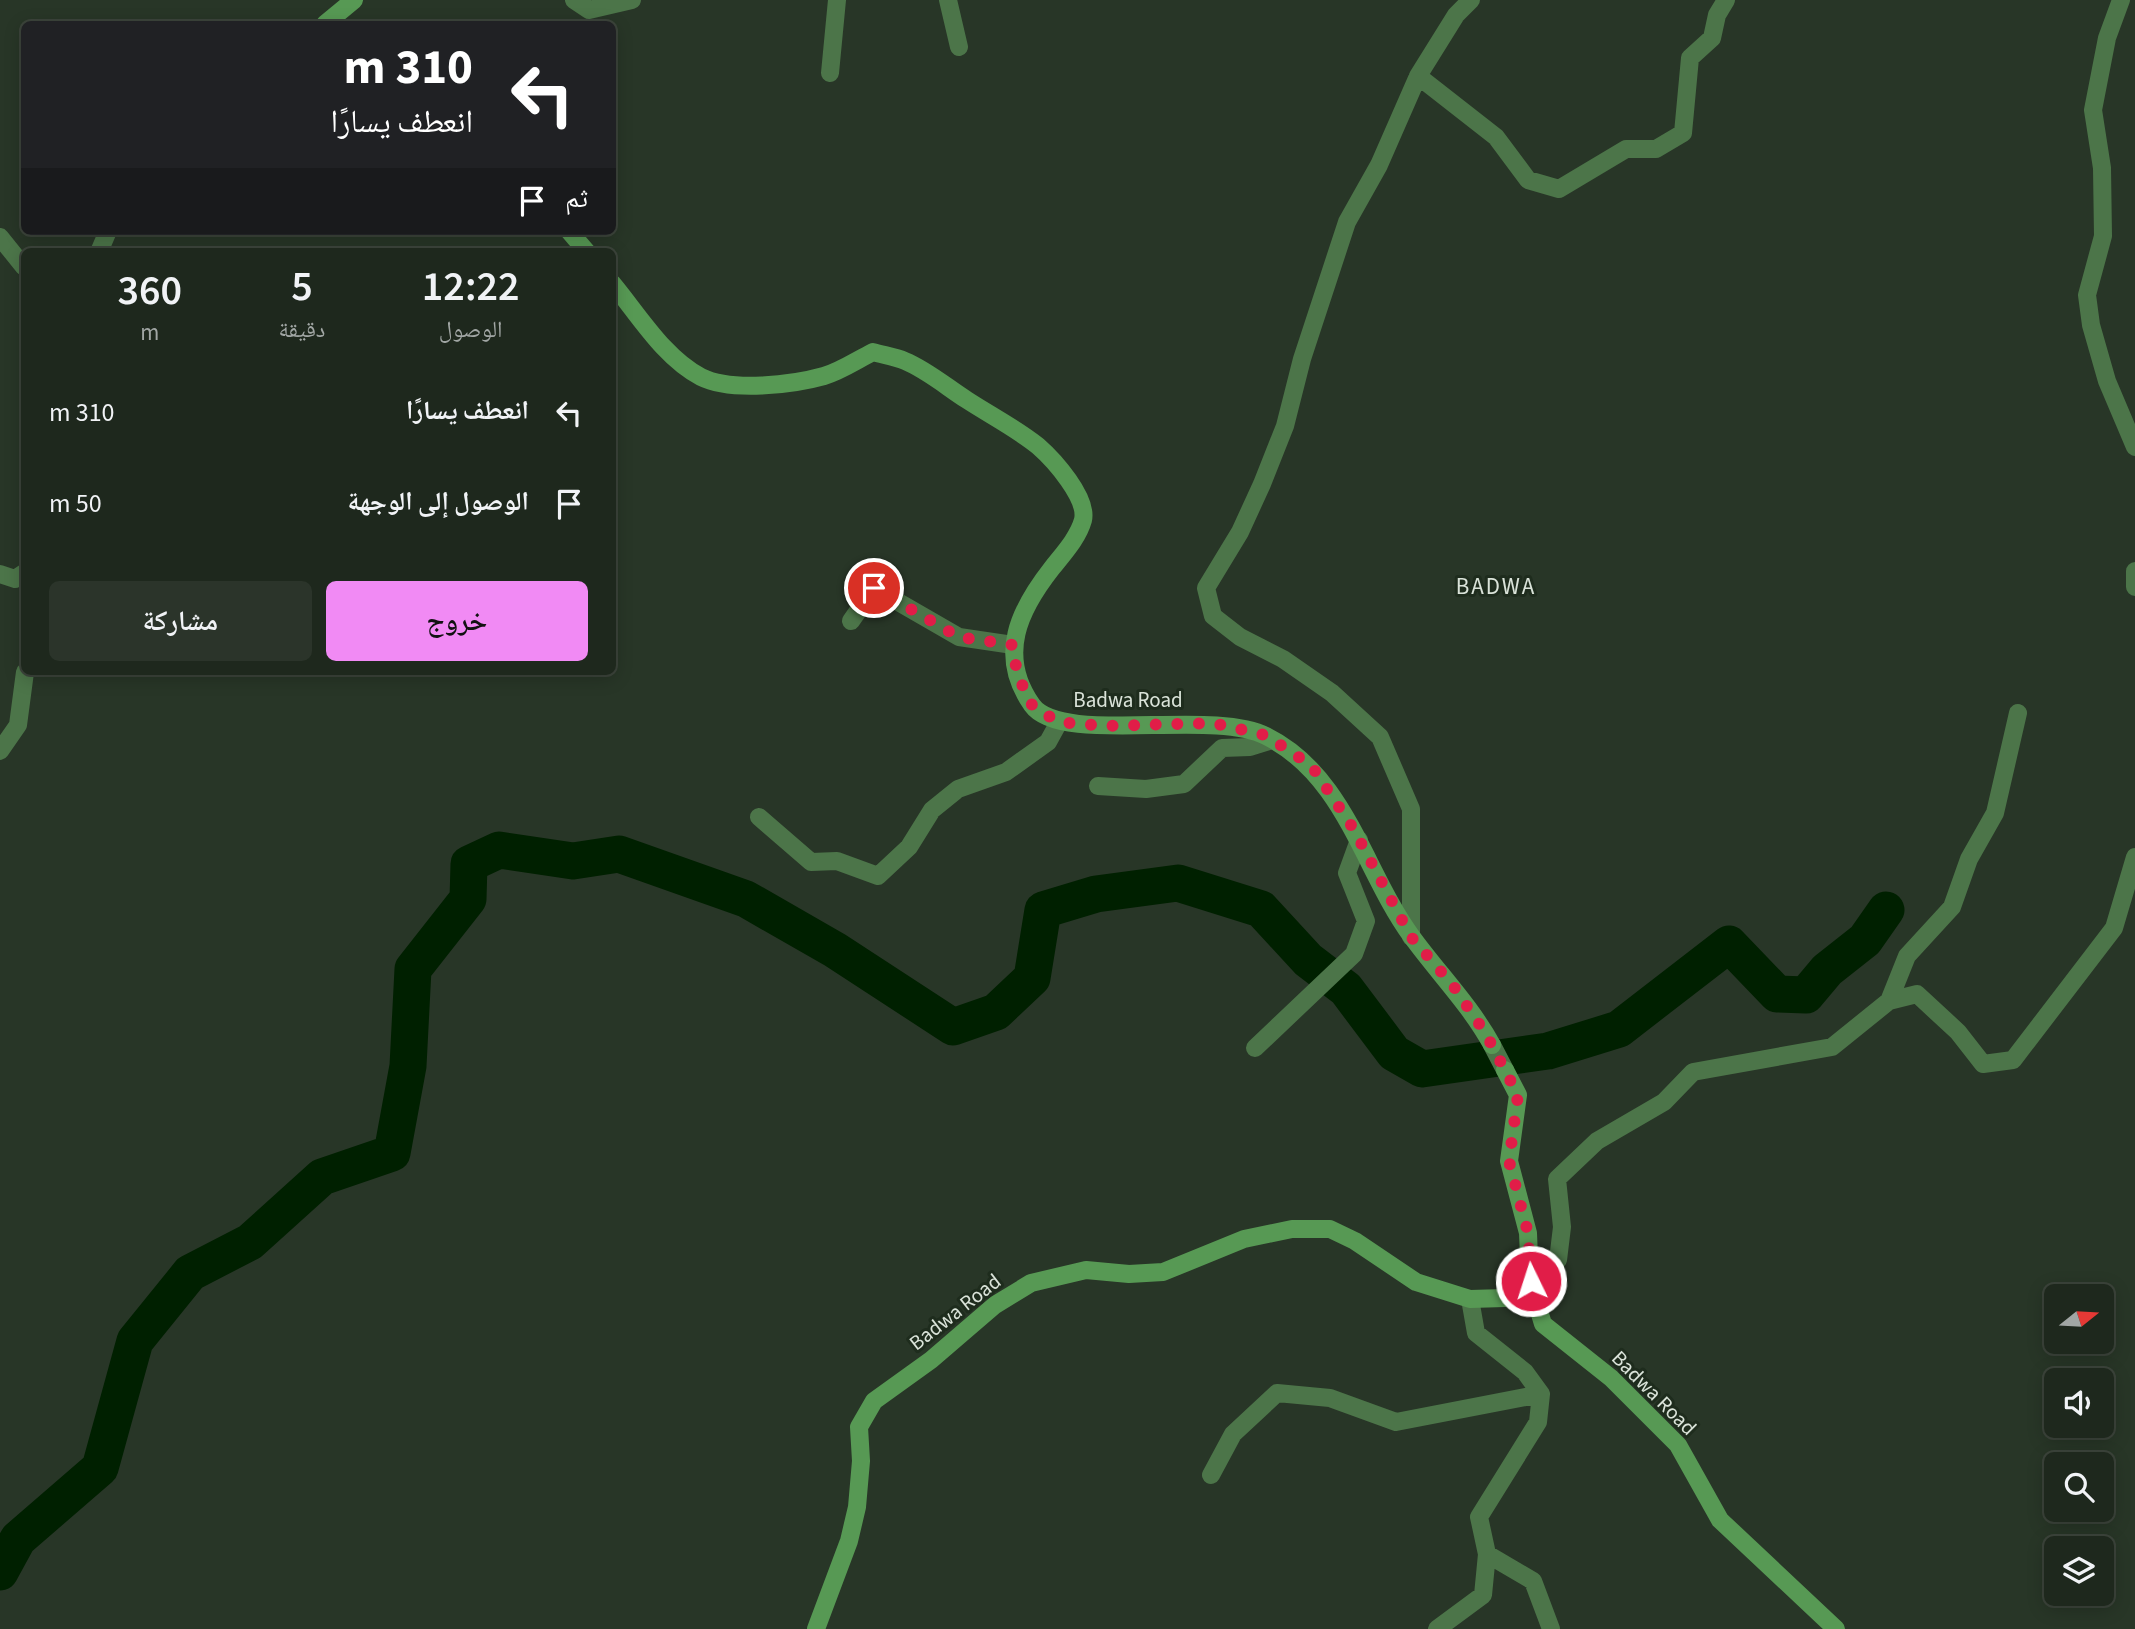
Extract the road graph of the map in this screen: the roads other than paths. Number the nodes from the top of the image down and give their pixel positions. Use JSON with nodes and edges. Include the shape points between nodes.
{"nodes":[{"id":1,"x":354,"y":0,"type":"edge"},
{"id":2,"x":632,"y":0,"type":"edge"},
{"id":3,"x":837,"y":0,"type":"edge"},
{"id":4,"x":948,"y":0,"type":"edge"},
{"id":5,"x":1471,"y":0,"type":"edge"},
{"id":6,"x":1726,"y":0,"type":"edge"},
{"id":7,"x":2121,"y":0,"type":"edge"},
{"id":8,"x":584,"y":11,"type":"edge"},
{"id":9,"x":329,"y":21,"type":"edge"},
{"id":10,"x":960,"y":47,"type":"dead end"},
{"id":11,"x":831,"y":73,"type":"dead end"},
{"id":12,"x":1418,"y":76,"type":"junction"},
{"id":13,"x":0,"y":237,"type":"edge"},
{"id":14,"x":21,"y":263,"type":"edge"},
{"id":15,"x":616,"y":288,"type":"edge"},
{"id":16,"x":2135,"y":447,"type":"edge"},
{"id":17,"x":2135,"y":571,"type":"edge"},
{"id":18,"x":0,"y":573,"type":"edge"},
{"id":19,"x":21,"y":575,"type":"edge"},
{"id":20,"x":2135,"y":587,"type":"edge"},
{"id":21,"x":851,"y":621,"type":"dead end"},
{"id":22,"x":1013,"y":645,"type":"junction"},
{"id":23,"x":25,"y":675,"type":"edge"},
{"id":24,"x":2018,"y":713,"type":"dead end"},
{"id":25,"x":1059,"y":722,"type":"junction"},
{"id":26,"x":1272,"y":740,"type":"junction"},
{"id":27,"x":0,"y":751,"type":"edge"},
{"id":28,"x":1098,"y":786,"type":"dead end"},
{"id":29,"x":759,"y":817,"type":"dead end"},
{"id":30,"x":1359,"y":840,"type":"junction"},
{"id":31,"x":2135,"y":857,"type":"edge"},
{"id":32,"x":1411,"y":937,"type":"junction"},
{"id":33,"x":1889,"y":1001,"type":"junction"},
{"id":34,"x":1255,"y":1048,"type":"dead end"},
{"id":35,"x":1531,"y":1281,"type":"junction"},
{"id":36,"x":1470,"y":1299,"type":"junction"},
{"id":37,"x":1541,"y":1394,"type":"junction"},
{"id":38,"x":1211,"y":1475,"type":"dead end"},
{"id":39,"x":1487,"y":1554,"type":"junction"},
{"id":40,"x":816,"y":1629,"type":"edge"},
{"id":41,"x":1437,"y":1629,"type":"edge"},
{"id":42,"x":1551,"y":1629,"type":"edge"},
{"id":43,"x":1836,"y":1629,"type":"edge"}],
"edges":[{"from":1,"to":9,"type":"street"},
{"from":2,"to":8,"type":"street"},
{"from":3,"to":11,"type":"street"},
{"from":4,"to":10,"type":"street"},
{"from":5,"to":12,"type":"street","via":[[1456,15]]},
{"from":6,"to":12,"type":"street","via":[[1712,38],[1690,58],[1683,132],[1656,149],[1626,149],[1559,189],[1528,180],[1496,137]]},
{"from":7,"to":16,"type":"street","via":[[2106,38],[2093,110],[2102,169],[2103,236],[2087,295],[2108,381]]},
{"from":12,"to":32,"type":"street","via":[[1347,222],[1285,426],[1262,484],[1206,588],[1213,616],[1332,693],[1380,737],[1411,809]]},
{"from":13,"to":14,"type":"street"},
{"from":15,"to":22,"type":"street","name":"Badwa Road","via":[[657,341],[701,377],[742,386],[777,383],[825,375],[873,352],[906,361],[1038,447],[1079,493],[1083,519],[1070,545],[1023,609]]},
{"from":17,"to":20,"type":"street"},
{"from":18,"to":19,"type":"street","via":[[15,579]]},
{"from":21,"to":22,"type":"street","via":[[874,588],[959,637]]},
{"from":22,"to":25,"type":"street","name":"Badwa Road","via":[[1017,674],[1033,707]]},
{"from":23,"to":27,"type":"street","via":[[18,725]]},
{"from":24,"to":33,"type":"street","via":[[1995,813],[1969,859],[1952,907],[1907,956]]},
{"from":25,"to":26,"type":"street","name":"Badwa Road","via":[[1104,726],[1213,723]]},
{"from":25,"to":29,"type":"street","via":[[1048,743],[1006,772],[958,789],[932,810],[909,847],[878,876],[837,861],[811,862]]},
{"from":26,"to":28,"type":"street","via":[[1222,748],[1184,784],[1146,789]]},
{"from":26,"to":30,"type":"street","name":"Badwa Road","via":[[1311,765]]},
{"from":30,"to":32,"type":"street","name":"Badwa Road"},
{"from":30,"to":34,"type":"street","via":[[1347,873],[1366,921],[1354,954]]},
{"from":31,"to":33,"type":"street","via":[[2114,928],[2013,1060],[1983,1064],[1958,1032],[1917,994]]},
{"from":32,"to":35,"type":"street","name":"Badwa Road","via":[[1452,984],[1518,1095],[1509,1161],[1528,1233]]},
{"from":33,"to":35,"type":"street","via":[[1832,1047],[1693,1072],[1664,1102],[1597,1142],[1557,1179],[1562,1227],[1558,1260]]},
{"from":35,"to":36,"type":"street","name":"Badwa Road","via":[[1506,1298]]},
{"from":35,"to":43,"type":"street","name":"Badwa Road","via":[[1543,1324],[1611,1378],[1678,1445],[1720,1520]]},
{"from":36,"to":37,"type":"street","via":[[1476,1333],[1525,1372]]},
{"from":36,"to":40,"type":"street","name":"Badwa Road","via":[[1416,1282],[1330,1229],[1292,1229],[1244,1239],[1163,1272],[1086,1270],[1031,1283],[995,1305],[874,1401],[859,1427],[857,1507],[849,1541]]},
{"from":37,"to":38,"type":"street","via":[[1396,1422],[1331,1398],[1277,1393],[1233,1434]]},
{"from":37,"to":39,"type":"street","via":[[1538,1422],[1479,1517]]},
{"from":39,"to":41,"type":"street","via":[[1483,1595]]},
{"from":39,"to":42,"type":"street","via":[[1533,1581]]}]}
